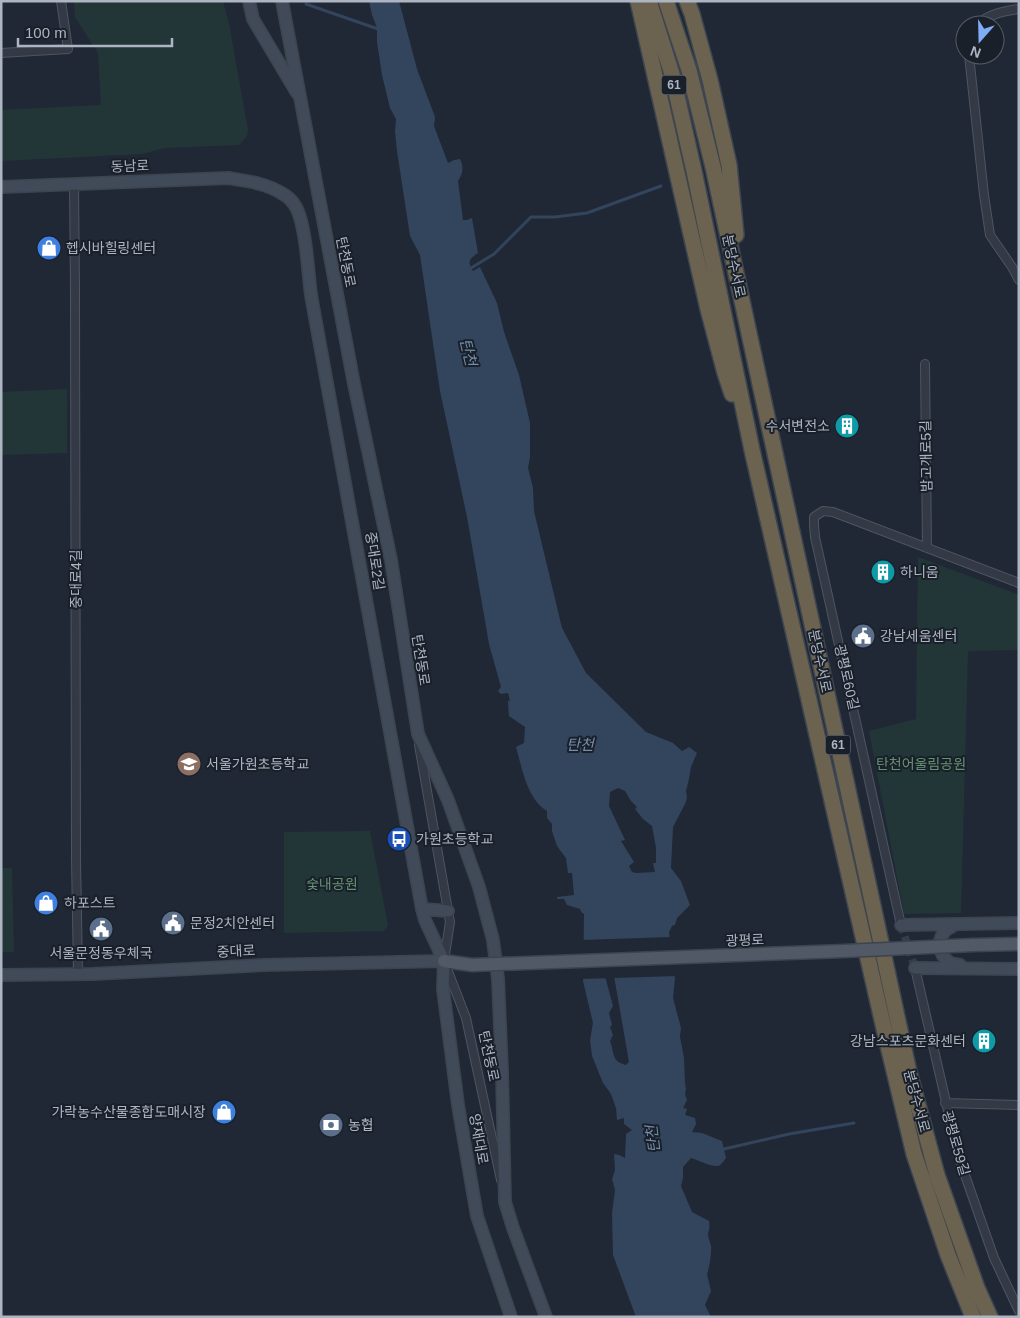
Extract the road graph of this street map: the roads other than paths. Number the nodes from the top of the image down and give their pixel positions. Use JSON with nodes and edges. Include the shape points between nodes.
{"nodes":[{"id":1,"x":61,"y":1,"type":"edge"},
{"id":2,"x":249,"y":1,"type":"edge"},
{"id":3,"x":282,"y":1,"type":"edge"},
{"id":4,"x":638,"y":1,"type":"edge"},
{"id":5,"x":649,"y":1,"type":"edge"},
{"id":6,"x":666,"y":1,"type":"edge"},
{"id":7,"x":687,"y":1,"type":"edge"},
{"id":8,"x":1019,"y":9,"type":"edge"},
{"id":9,"x":995,"y":15,"type":"edge"},
{"id":10,"x":1,"y":53,"type":"edge"},
{"id":11,"x":970,"y":65,"type":"edge"},
{"id":12,"x":301,"y":101,"type":"junction"},
{"id":13,"x":74,"y":183,"type":"junction"},
{"id":14,"x":258,"y":183,"type":"joint"},
{"id":15,"x":1,"y":187,"type":"edge"},
{"id":16,"x":1019,"y":282,"type":"edge"},
{"id":17,"x":742,"y":304,"type":"junction"},
{"id":18,"x":925,"y":364,"type":"dead end"},
{"id":19,"x":752,"y":450,"type":"junction"},
{"id":20,"x":927,"y":548,"type":"junction"},
{"id":21,"x":1019,"y":583,"type":"edge"},
{"id":22,"x":418,"y":734,"type":"junction"},
{"id":23,"x":422,"y":909,"type":"junction"},
{"id":24,"x":448,"y":911,"type":"junction"},
{"id":25,"x":1019,"y":923,"type":"edge"},
{"id":26,"x":957,"y":924,"type":"junction"},
{"id":27,"x":902,"y":925,"type":"joint"},
{"id":28,"x":1019,"y":944,"type":"edge"},
{"id":29,"x":444,"y":961,"type":"junction"},
{"id":30,"x":472,"y":965,"type":"joint"},
{"id":31,"x":915,"y":968,"type":"joint"},
{"id":32,"x":973,"y":969,"type":"junction"},
{"id":33,"x":1019,"y":969,"type":"edge"},
{"id":34,"x":78,"y":974,"type":"junction"},
{"id":35,"x":1,"y":975,"type":"edge"},
{"id":36,"x":945,"y":1103,"type":"junction"},
{"id":37,"x":1019,"y":1105,"type":"edge"},
{"id":38,"x":505,"y":1202,"type":"junction"},
{"id":39,"x":1019,"y":1311,"type":"edge"},
{"id":40,"x":511,"y":1317,"type":"edge"},
{"id":41,"x":546,"y":1317,"type":"edge"},
{"id":42,"x":972,"y":1317,"type":"edge"},
{"id":43,"x":990,"y":1317,"type":"edge"}],
"edges":[{"from":1,"to":10,"type":"street","via":[[68,49]]},
{"from":2,"to":12,"type":"main road","via":[[253,19]]},
{"from":3,"to":12,"type":"main road","name":"탄천동로"},
{"from":4,"to":19,"type":"highway","via":[[708,309],[725,373]]},
{"from":5,"to":19,"type":"highway","name":"분당수서로","number":"61","via":[[672,74]]},
{"from":6,"to":17,"type":"highway","name":"분당수서로","number":"61","via":[[689,70]]},
{"from":7,"to":17,"type":"highway","via":[[710,80],[729,165]]},
{"from":8,"to":9,"type":"street"},
{"from":11,"to":16,"type":"street","via":[[990,235]]},
{"from":12,"to":22,"type":"main road","name":"탄천동로","via":[[391,560]]},
{"from":13,"to":14,"type":"main road","name":"동남로","via":[[228,178]]},
{"from":13,"to":15,"type":"main road","name":"동남로"},
{"from":13,"to":34,"type":"street","name":"중대로4길"},
{"from":14,"to":23,"type":"main road","name":"중대로2길","via":[[284,194],[295,204],[300,217],[311,294]]},
{"from":17,"to":43,"type":"highway","name":"분당수서로","number":"61","via":[[909,1072],[937,1175]]},
{"from":18,"to":20,"type":"street","name":"밤고개로5길"},
{"from":19,"to":42,"type":"highway","name":"분당수서로","number":"61","via":[[914,1154]]},
{"from":20,"to":21,"type":"street"},
{"from":20,"to":27,"type":"street","name":"광평로60길","via":[[833,512],[823,511],[814,517],[815,537]]},
{"from":22,"to":24,"type":"street","name":"탄천동로"},
{"from":22,"to":38,"type":"main road","via":[[448,800],[479,887],[493,940],[498,979]]},
{"from":23,"to":24,"type":"main road"},
{"from":23,"to":29,"type":"main road","name":"중대로2길"},
{"from":24,"to":29,"type":"street","name":"탄천동로","via":[[450,922]]},
{"from":25,"to":26,"type":"main road"},
{"from":26,"to":27,"type":"main road"},
{"from":26,"to":32,"type":"main road","via":[[942,935],[939,945],[942,954],[949,962]]},
{"from":28,"to":30,"type":"main road","name":"광평로","bridge":true},
{"from":29,"to":30,"type":"main road","name":"중대로"},
{"from":29,"to":34,"type":"main road","name":"중대로"},
{"from":29,"to":38,"type":"street","name":"탄천동로","via":[[466,1018]]},
{"from":29,"to":40,"type":"main road","name":"양재대로","via":[[443,989],[477,1216]]},
{"from":31,"to":32,"type":"main road"},
{"from":31,"to":36,"type":"street","name":"광평로59길"},
{"from":32,"to":33,"type":"main road"},
{"from":34,"to":35,"type":"main road","name":"중대로"},
{"from":36,"to":37,"type":"street"},
{"from":36,"to":39,"type":"street","name":"광평로59길","via":[[962,1168],[994,1258]]},
{"from":38,"to":41,"type":"main road","name":"탄천동로"}]}
